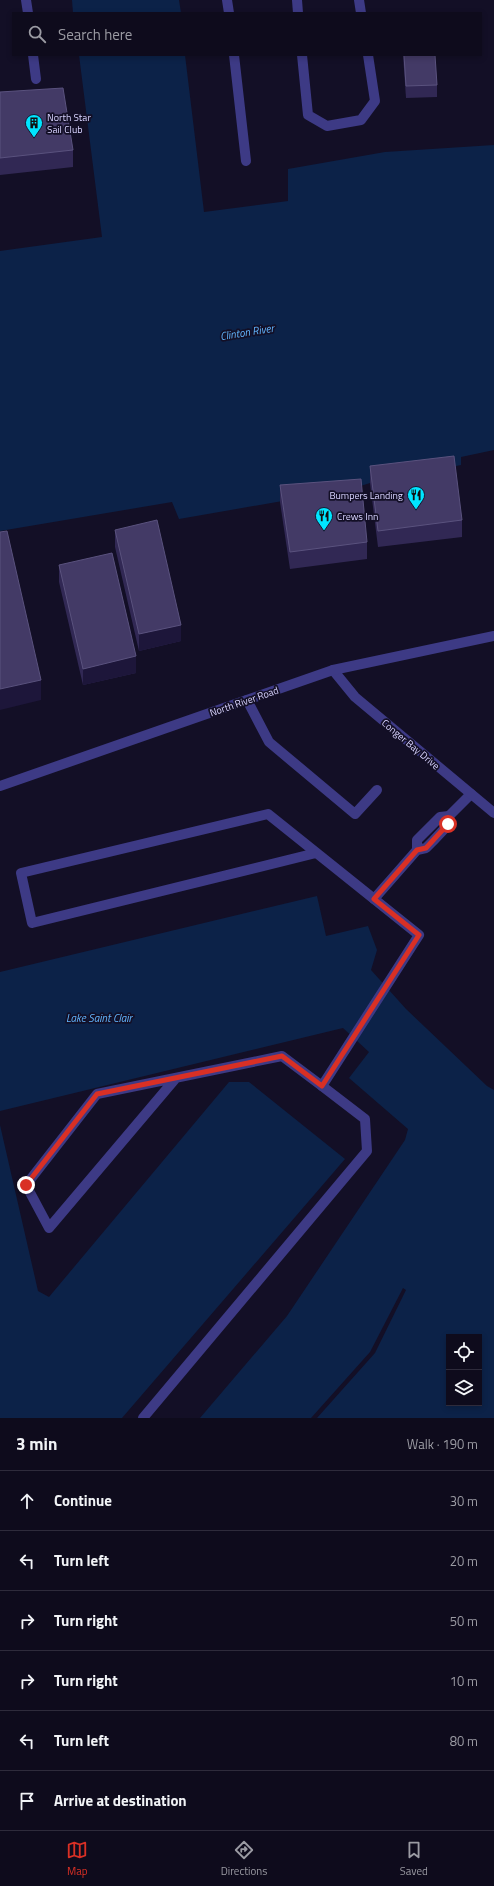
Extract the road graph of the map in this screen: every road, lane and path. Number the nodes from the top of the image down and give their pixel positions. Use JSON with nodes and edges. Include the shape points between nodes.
{"nodes":[{"id":1,"x":26,"y":0,"type":"edge"},
{"id":2,"x":227,"y":0,"type":"edge"},
{"id":3,"x":297,"y":0,"type":"edge"},
{"id":4,"x":359,"y":0,"type":"edge"},
{"id":5,"x":28,"y":12,"type":"edge"},
{"id":6,"x":229,"y":12,"type":"edge"},
{"id":7,"x":298,"y":12,"type":"edge"},
{"id":8,"x":361,"y":12,"type":"edge"},
{"id":9,"x":33,"y":56,"type":"edge"},
{"id":10,"x":234,"y":56,"type":"edge"},
{"id":11,"x":302,"y":56,"type":"edge"},
{"id":12,"x":368,"y":56,"type":"edge"},
{"id":13,"x":36,"y":79,"type":"dead end"},
{"id":14,"x":246,"y":161,"type":"dead end"},
{"id":15,"x":494,"y":636,"type":"edge"},
{"id":16,"x":333,"y":670,"type":"junction"},
{"id":17,"x":246,"y":700,"type":"junction"},
{"id":18,"x":0,"y":786,"type":"edge"},
{"id":19,"x":376,"y":790,"type":"dead end"},
{"id":20,"x":471,"y":794,"type":"junction"},
{"id":21,"x":494,"y":813,"type":"edge"},
{"id":22,"x":316,"y":853,"type":"junction"},
{"id":23,"x":374,"y":899,"type":"junction"},
{"id":24,"x":176,"y":1078,"type":"junction"},
{"id":25,"x":322,"y":1086,"type":"junction"},
{"id":26,"x":143,"y":1418,"type":"edge"}],
"edges":[{"from":1,"to":5,"type":"street"},
{"from":2,"to":6,"type":"street"},
{"from":3,"to":7,"type":"street"},
{"from":4,"to":8,"type":"street"},
{"from":9,"to":13,"type":"street"},
{"from":10,"to":14,"type":"street"},
{"from":11,"to":12,"type":"street","via":[[308,115],[327,126],[361,120],[375,101]]},
{"from":15,"to":16,"type":"street","name":"North River Road"},
{"from":16,"to":17,"type":"street","name":"North River Road"},
{"from":16,"to":20,"type":"street","name":"Conger Bay Drive","via":[[356,697]]},
{"from":17,"to":18,"type":"street","name":"North River Road"},
{"from":17,"to":19,"type":"street","via":[[269,742],[355,814]]},
{"from":20,"to":21,"type":"street","name":"Conger Bay Drive"},
{"from":20,"to":23,"type":"street","via":[[449,816],[448,824],[426,848],[417,850]]},
{"from":22,"to":22,"type":"street","via":[[268,814],[21,873],[32,923]]},
{"from":22,"to":23,"type":"street"},
{"from":23,"to":25,"type":"street","via":[[419,935]]},
{"from":24,"to":24,"type":"street","via":[[97,1094],[26,1185],[49,1228]]},
{"from":24,"to":25,"type":"street","via":[[282,1056]]},
{"from":25,"to":26,"type":"street","via":[[366,1119],[367,1151]]}]}
